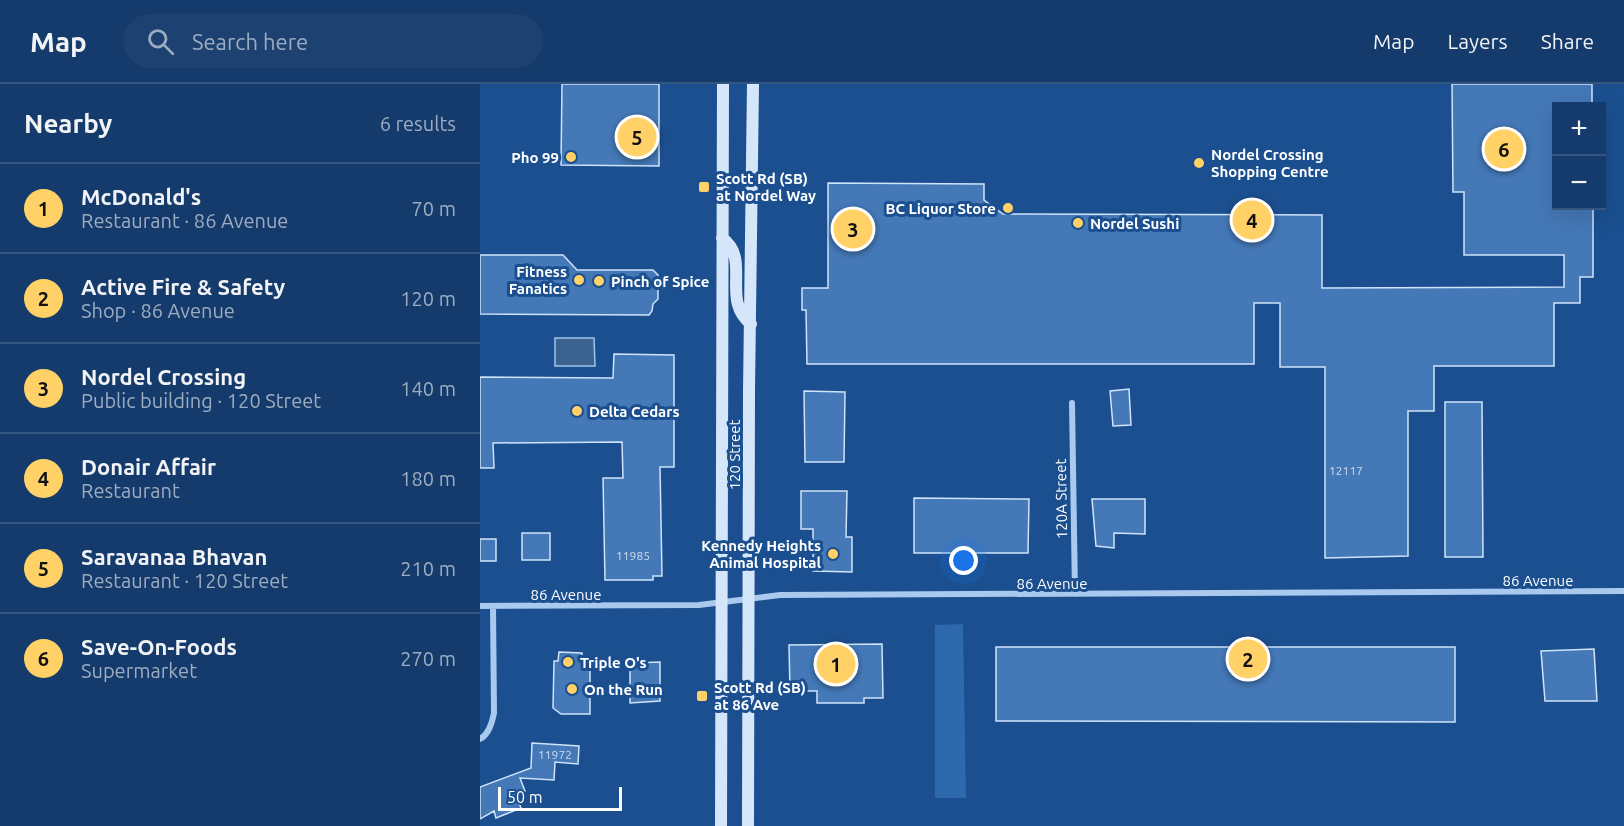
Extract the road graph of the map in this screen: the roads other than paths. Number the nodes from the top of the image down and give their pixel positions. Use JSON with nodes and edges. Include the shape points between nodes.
{"nodes":[{"id":1,"x":723,"y":84,"type":"edge"},
{"id":2,"x":753,"y":84,"type":"edge"},
{"id":3,"x":722,"y":238,"type":"junction"},
{"id":4,"x":751,"y":324,"type":"junction"},
{"id":5,"x":1072,"y":403,"type":"dead end"},
{"id":6,"x":1624,"y":591,"type":"edge"},
{"id":7,"x":1075,"y":594,"type":"junction"},
{"id":8,"x":748,"y":599,"type":"junction"},
{"id":9,"x":721,"y":602,"type":"junction"},
{"id":10,"x":480,"y":606,"type":"edge"},
{"id":11,"x":493,"y":606,"type":"junction"},
{"id":12,"x":480,"y":739,"type":"edge"},
{"id":13,"x":721,"y":826,"type":"edge"},
{"id":14,"x":748,"y":826,"type":"edge"}],
"edges":[{"from":1,"to":3,"type":"main road","name":"120 Street"},
{"from":2,"to":4,"type":"main road","name":"120 Street"},
{"from":3,"to":4,"type":"main road","via":[[730,244],[736,258],[736,303],[742,317]]},
{"from":3,"to":9,"type":"main road","name":"120 Street"},
{"from":4,"to":8,"type":"main road","name":"120 Street"},
{"from":5,"to":7,"type":"street","name":"120A Street"},
{"from":6,"to":7,"type":"street","name":"86 Avenue"},
{"from":7,"to":8,"type":"street","name":"86 Avenue","via":[[780,595]]},
{"from":8,"to":9,"type":"street","name":"86 Avenue"},
{"from":8,"to":14,"type":"main road","name":"120 Street"},
{"from":9,"to":11,"type":"street","name":"86 Avenue"},
{"from":9,"to":13,"type":"main road","name":"120 Street"},
{"from":10,"to":11,"type":"street","name":"86 Avenue"},
{"from":11,"to":12,"type":"street","via":[[494,713],[491,726]]}]}
